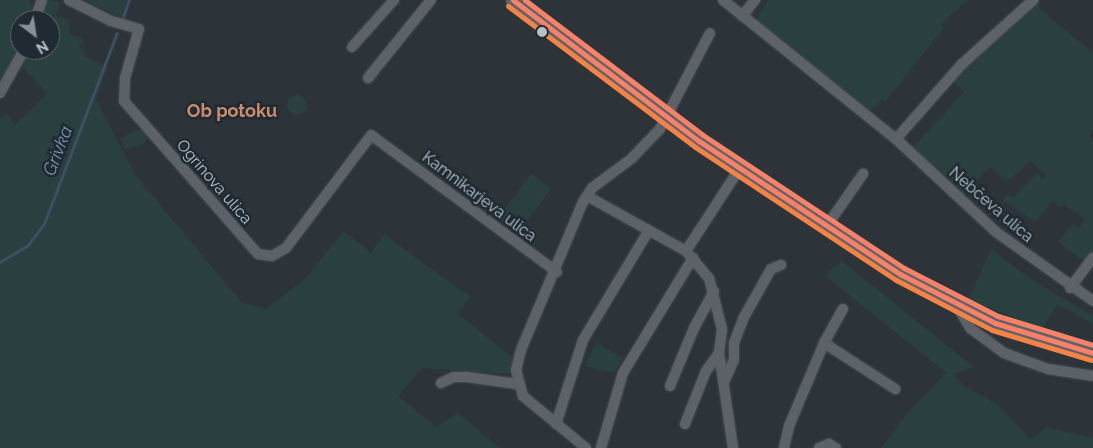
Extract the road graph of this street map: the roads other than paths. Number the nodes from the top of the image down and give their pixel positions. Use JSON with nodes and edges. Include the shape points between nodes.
{"nodes":[{"id":1,"x":69,"y":0,"type":"edge"},
{"id":2,"x":394,"y":0,"type":"edge"},
{"id":3,"x":431,"y":0,"type":"edge"},
{"id":4,"x":513,"y":0,"type":"edge"},
{"id":5,"x":723,"y":0,"type":"edge"},
{"id":6,"x":755,"y":0,"type":"edge"},
{"id":7,"x":1033,"y":0,"type":"edge"},
{"id":8,"x":742,"y":16,"type":"junction"},
{"id":9,"x":710,"y":33,"type":"dead end"},
{"id":10,"x":352,"y":47,"type":"dead end"},
{"id":11,"x":18,"y":60,"type":"edge"},
{"id":12,"x":368,"y":78,"type":"dead end"},
{"id":13,"x":0,"y":92,"type":"edge"},
{"id":14,"x":667,"y":118,"type":"junction"},
{"id":15,"x":896,"y":139,"type":"junction"},
{"id":16,"x":384,"y":145,"type":"joint"},
{"id":17,"x":740,"y":168,"type":"junction"},
{"id":18,"x":863,"y":174,"type":"dead end"},
{"id":19,"x":587,"y":196,"type":"junction"},
{"id":20,"x":826,"y":227,"type":"junction"},
{"id":21,"x":648,"y":230,"type":"junction"},
{"id":22,"x":690,"y":255,"type":"junction"},
{"id":23,"x":1093,"y":258,"type":"edge"},
{"id":24,"x":781,"y":265,"type":"dead end"},
{"id":25,"x":557,"y":272,"type":"junction"},
{"id":26,"x":1070,"y":288,"type":"junction"},
{"id":27,"x":714,"y":292,"type":"junction"},
{"id":28,"x":1093,"y":301,"type":"edge"},
{"id":29,"x":957,"y":306,"type":"junction"},
{"id":30,"x":843,"y":309,"type":"dead end"},
{"id":31,"x":824,"y":343,"type":"junction"},
{"id":32,"x":719,"y":353,"type":"junction"},
{"id":33,"x":1093,"y":353,"type":"edge"},
{"id":34,"x":1093,"y":376,"type":"edge"},
{"id":35,"x":724,"y":381,"type":"junction"},
{"id":36,"x":441,"y":383,"type":"dead end"},
{"id":37,"x":517,"y":384,"type":"junction"},
{"id":38,"x":670,"y":386,"type":"dead end"},
{"id":39,"x":895,"y":389,"type":"dead end"},
{"id":40,"x":556,"y":424,"type":"junction"},
{"id":41,"x":685,"y":424,"type":"dead end"},
{"id":42,"x":586,"y":448,"type":"edge"},
{"id":43,"x":601,"y":448,"type":"edge"},
{"id":44,"x":732,"y":448,"type":"edge"},
{"id":45,"x":784,"y":448,"type":"edge"},
{"id":46,"x":819,"y":448,"type":"edge"},
{"id":47,"x":836,"y":448,"type":"edge"}],
"edges":[{"from":1,"to":16,"type":"street","name":"Ogrinova ulica","via":[[111,21],[139,29],[123,94],[130,111],[252,249],[266,256],[286,248],[371,135]]},
{"from":2,"to":10,"type":"street"},
{"from":3,"to":12,"type":"street"},
{"from":4,"to":14,"type":"main road"},
{"from":5,"to":8,"type":"street","name":"Nebčeva ulica"},
{"from":6,"to":8,"type":"street"},
{"from":7,"to":15,"type":"street","via":[[962,64]]},
{"from":8,"to":15,"type":"street","name":"Nebčeva ulica"},
{"from":9,"to":14,"type":"street"},
{"from":11,"to":13,"type":"street"},
{"from":14,"to":17,"type":"main road"},
{"from":14,"to":19,"type":"street","via":[[647,145],[600,180]]},
{"from":15,"to":26,"type":"street","name":"Nebčeva ulica","via":[[996,232]]},
{"from":16,"to":25,"type":"street","name":"Kamnikarjeva ulica"},
{"from":17,"to":20,"type":"main road"},
{"from":17,"to":22,"type":"street"},
{"from":18,"to":20,"type":"street"},
{"from":19,"to":21,"type":"street"},
{"from":19,"to":25,"type":"street"},
{"from":20,"to":29,"type":"main road"},
{"from":21,"to":22,"type":"street"},
{"from":21,"to":40,"type":"street","via":[[583,340]]},
{"from":22,"to":27,"type":"street","via":[[709,278]]},
{"from":22,"to":43,"type":"street","via":[[623,373]]},
{"from":23,"to":26,"type":"street"},
{"from":24,"to":35,"type":"street","via":[[771,269],[744,316]]},
{"from":25,"to":37,"type":"street","via":[[521,350]]},
{"from":26,"to":28,"type":"street","name":"Nebčeva ulica"},
{"from":27,"to":32,"type":"street","via":[[722,328]]},
{"from":27,"to":38,"type":"street","via":[[694,328]]},
{"from":29,"to":33,"type":"main road","via":[[1026,335]]},
{"from":29,"to":34,"type":"street","via":[[981,338],[1004,353],[1048,369]]},
{"from":30,"to":31,"type":"street"},
{"from":31,"to":39,"type":"street"},
{"from":31,"to":45,"type":"street","via":[[789,426]]},
{"from":32,"to":35,"type":"street"},
{"from":32,"to":41,"type":"street","via":[[706,372]]},
{"from":35,"to":44,"type":"street"},
{"from":36,"to":37,"type":"street","via":[[454,377],[467,377]]},
{"from":37,"to":40,"type":"street","via":[[530,405]]},
{"from":40,"to":42,"type":"street"},
{"from":46,"to":47,"type":"street","via":[[829,444]]}]}
